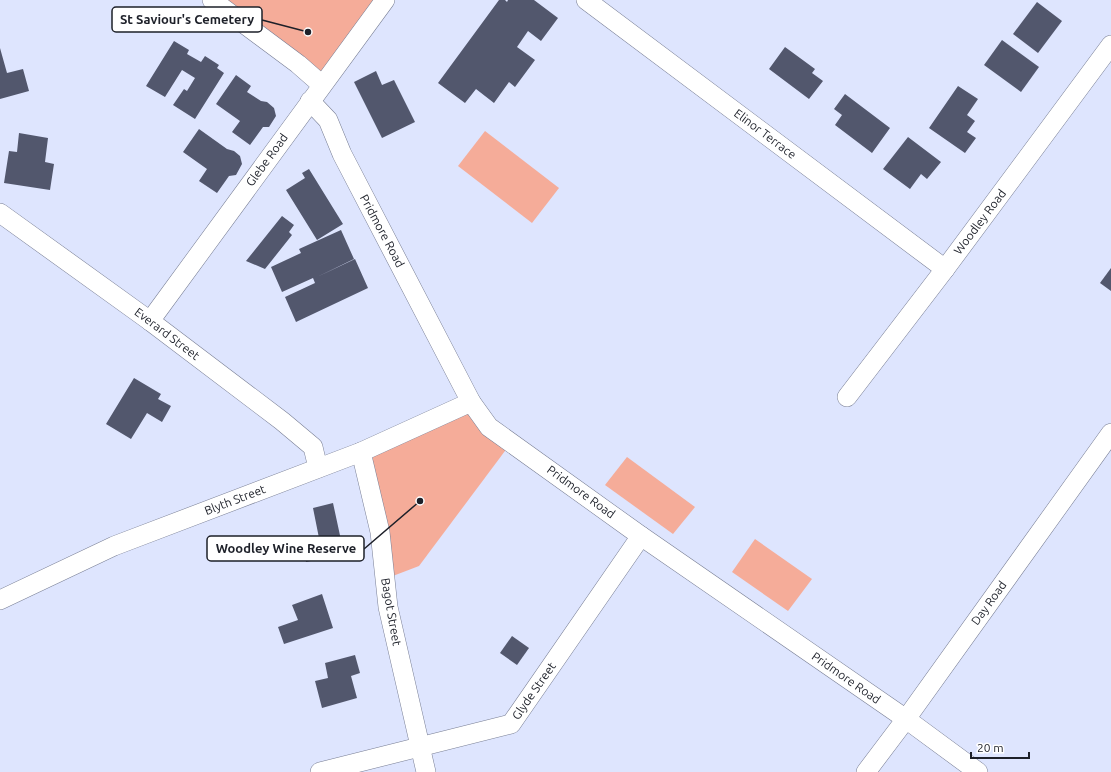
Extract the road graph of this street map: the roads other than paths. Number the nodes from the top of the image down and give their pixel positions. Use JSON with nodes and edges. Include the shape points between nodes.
{"nodes":[{"id":1,"x":212,"y":0,"type":"edge"},
{"id":2,"x":384,"y":0,"type":"edge"},
{"id":3,"x":586,"y":0,"type":"edge"},
{"id":4,"x":1111,"y":45,"type":"edge"},
{"id":5,"x":322,"y":85,"type":"junction"},
{"id":6,"x":310,"y":101,"type":"junction"},
{"id":7,"x":0,"y":213,"type":"edge"},
{"id":8,"x":945,"y":269,"type":"junction"},
{"id":9,"x":150,"y":321,"type":"junction"},
{"id":10,"x":847,"y":397,"type":"dead end"},
{"id":11,"x":471,"y":402,"type":"junction"},
{"id":12,"x":1111,"y":433,"type":"edge"},
{"id":13,"x":361,"y":452,"type":"junction"},
{"id":14,"x":318,"y":468,"type":"junction"},
{"id":15,"x":641,"y":536,"type":"junction"},
{"id":16,"x":0,"y":600,"type":"edge"},
{"id":17,"x":906,"y":719,"type":"junction"},
{"id":18,"x":420,"y":747,"type":"junction"},
{"id":19,"x":320,"y":772,"type":"edge"},
{"id":20,"x":426,"y":772,"type":"edge"},
{"id":21,"x":866,"y":772,"type":"edge"},
{"id":22,"x":978,"y":772,"type":"edge"}],
"edges":[{"from":1,"to":5,"type":"street"},
{"from":2,"to":5,"type":"street","name":"Glebe Road"},
{"from":3,"to":8,"type":"street","name":"Elinor Terrace"},
{"from":4,"to":8,"type":"street","name":"Woodley Road"},
{"from":5,"to":6,"type":"street","name":"Glebe Road"},
{"from":6,"to":9,"type":"street","name":"Glebe Road"},
{"from":6,"to":11,"type":"street","name":"Pridmore Road","via":[[328,120],[342,154]]},
{"from":7,"to":9,"type":"street","name":"Everard Street"},
{"from":8,"to":10,"type":"street","name":"Woodley Road"},
{"from":9,"to":14,"type":"street","name":"Everard Street","via":[[282,420],[313,447]]},
{"from":11,"to":13,"type":"street","name":"Blyth Street"},
{"from":11,"to":15,"type":"street","name":"Pridmore Road","via":[[489,427]]},
{"from":12,"to":17,"type":"street","name":"Day Road"},
{"from":13,"to":14,"type":"street","name":"Blyth Street"},
{"from":13,"to":18,"type":"street","name":"Bagot Street","via":[[380,532],[388,607]]},
{"from":14,"to":16,"type":"street","name":"Blyth Street","via":[[114,546]]},
{"from":15,"to":17,"type":"street","name":"Pridmore Road"},
{"from":15,"to":18,"type":"street","name":"Glyde Street","via":[[511,724]]},
{"from":17,"to":21,"type":"street","name":"Day Road"},
{"from":17,"to":22,"type":"street","name":"Pridmore Road"},
{"from":18,"to":19,"type":"street","name":"Glyde Street"},
{"from":18,"to":20,"type":"street","name":"Bagot Street"}]}
